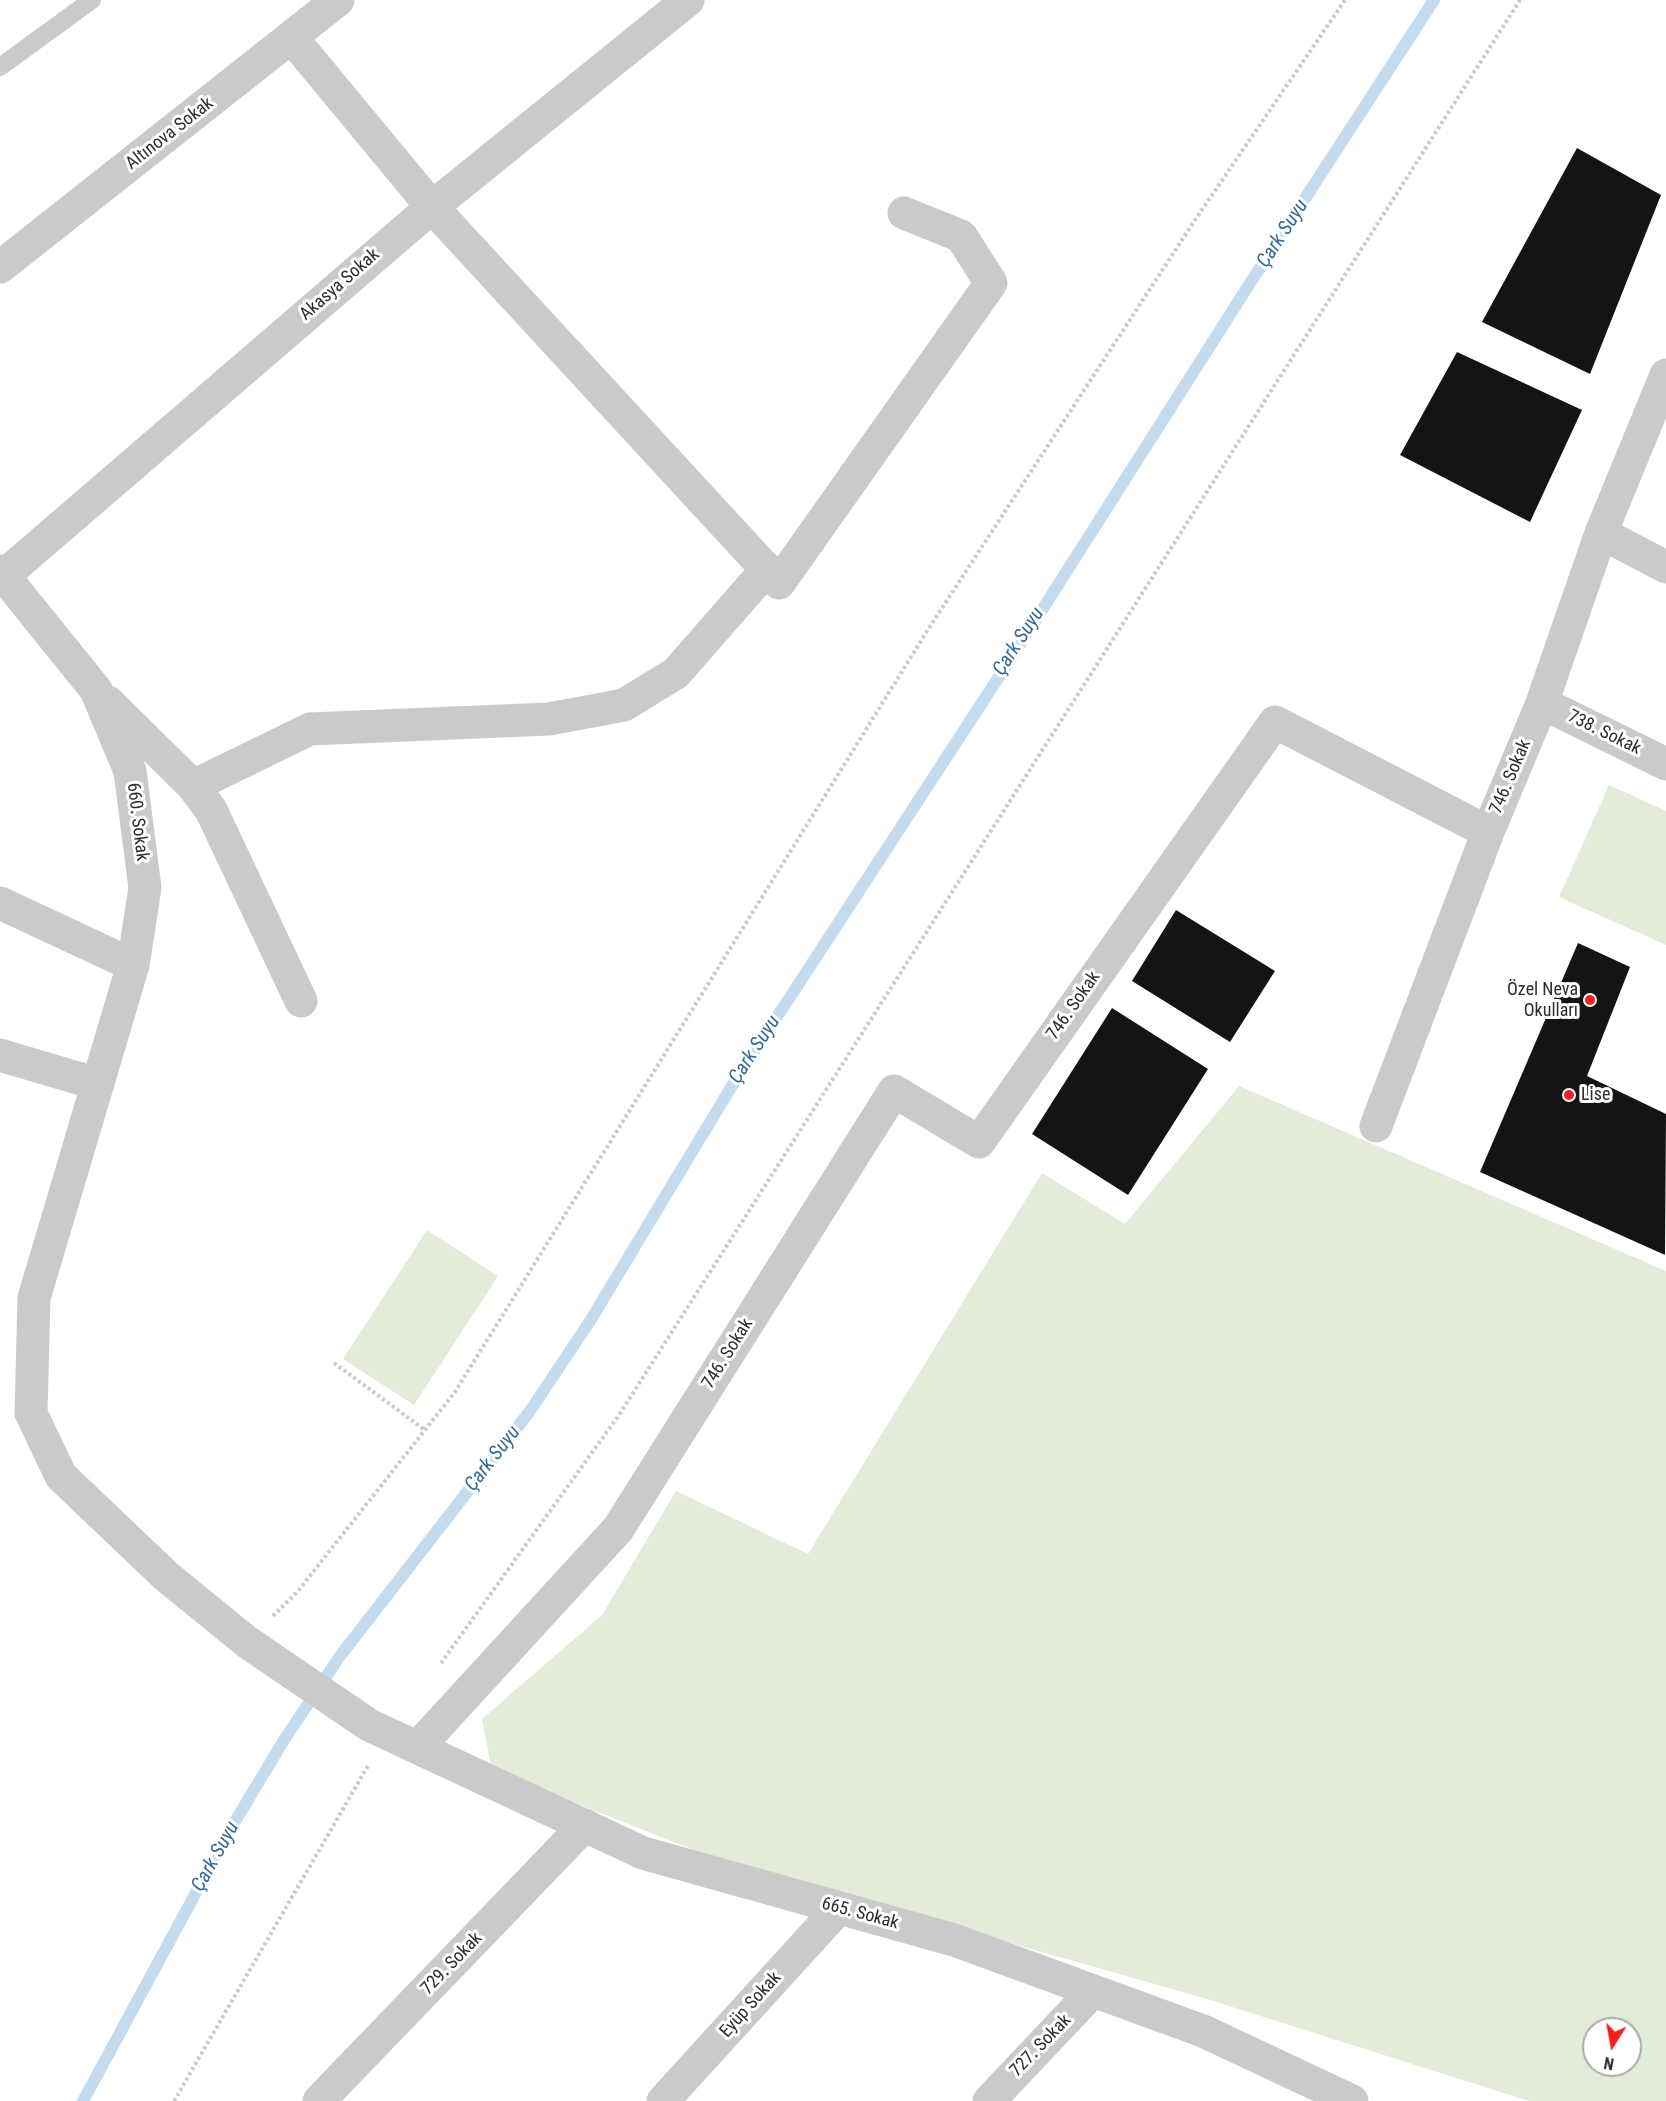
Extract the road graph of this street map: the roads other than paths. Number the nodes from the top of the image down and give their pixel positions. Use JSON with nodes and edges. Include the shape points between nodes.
{"nodes":[{"id":1,"x":92,"y":0,"type":"edge"},
{"id":2,"x":338,"y":0,"type":"edge"},
{"id":3,"x":688,"y":0,"type":"edge"},
{"id":4,"x":292,"y":38,"type":"junction"},
{"id":5,"x":0,"y":67,"type":"edge"},
{"id":6,"x":432,"y":207,"type":"junction"},
{"id":7,"x":904,"y":213,"type":"dead end"},
{"id":8,"x":0,"y":267,"type":"edge"},
{"id":9,"x":1666,"y":375,"type":"edge"},
{"id":10,"x":1600,"y":533,"type":"junction"},
{"id":11,"x":1666,"y":567,"type":"edge"},
{"id":12,"x":767,"y":569,"type":"junction"},
{"id":13,"x":1,"y":575,"type":"edge"},
{"id":14,"x":96,"y":690,"type":"junction"},
{"id":15,"x":1542,"y":703,"type":"junction"},
{"id":16,"x":1666,"y":764,"type":"edge"},
{"id":17,"x":193,"y":786,"type":"junction"},
{"id":18,"x":1488,"y":832,"type":"junction"},
{"id":19,"x":0,"y":903,"type":"edge"},
{"id":20,"x":133,"y":966,"type":"junction"},
{"id":21,"x":302,"y":1001,"type":"dead end"},
{"id":22,"x":0,"y":1055,"type":"edge"},
{"id":23,"x":98,"y":1084,"type":"junction"},
{"id":24,"x":1376,"y":1126,"type":"dead end"},
{"id":25,"x":259,"y":1650,"type":"joint"},
{"id":26,"x":393,"y":1735,"type":"junction"},
{"id":27,"x":585,"y":1825,"type":"junction"},
{"id":28,"x":838,"y":1909,"type":"junction"},
{"id":29,"x":1093,"y":1991,"type":"junction"},
{"id":30,"x":1313,"y":2093,"type":"edge"},
{"id":31,"x":319,"y":2101,"type":"edge"},
{"id":32,"x":663,"y":2101,"type":"edge"},
{"id":33,"x":989,"y":2101,"type":"edge"},
{"id":34,"x":1352,"y":2101,"type":"edge"}],
"edges":[{"from":1,"to":5,"type":"lane"},
{"from":2,"to":4,"type":"street","name":"Altınova Sokak"},
{"from":3,"to":6,"type":"street","name":"Akasya Sokak"},
{"from":4,"to":6,"type":"street"},
{"from":4,"to":8,"type":"street","name":"Altınova Sokak"},
{"from":6,"to":12,"type":"street"},
{"from":6,"to":13,"type":"street","name":"Akasya Sokak"},
{"from":7,"to":12,"type":"street","via":[[961,236],[991,283],[779,583]]},
{"from":9,"to":10,"type":"street","name":"746. Sokak"},
{"from":10,"to":11,"type":"street"},
{"from":10,"to":15,"type":"street","name":"746. Sokak"},
{"from":12,"to":17,"type":"street","via":[[676,673],[624,705],[549,719],[310,729]]},
{"from":13,"to":14,"type":"street","name":"660. Sokak"},
{"from":14,"to":17,"type":"street"},
{"from":14,"to":20,"type":"street","name":"660. Sokak","via":[[130,771],[145,888]]},
{"from":15,"to":16,"type":"street","name":"738. Sokak"},
{"from":15,"to":18,"type":"street","name":"746. Sokak"},
{"from":17,"to":21,"type":"street","via":[[211,810]]},
{"from":18,"to":24,"type":"street"},
{"from":18,"to":26,"type":"street","name":"746. Sokak","via":[[1275,722],[979,1142],[894,1091],[618,1529]]},
{"from":19,"to":20,"type":"street"},
{"from":20,"to":23,"type":"street","name":"660. Sokak"},
{"from":22,"to":23,"type":"street"},
{"from":23,"to":25,"type":"street","name":"660. Sokak","via":[[34,1298],[31,1413],[61,1476],[166,1576]]},
{"from":25,"to":26,"type":"street","name":"665. Sokak"},
{"from":26,"to":27,"type":"street","name":"665. Sokak"},
{"from":27,"to":28,"type":"street","name":"665. Sokak","via":[[643,1853]]},
{"from":27,"to":31,"type":"street","name":"729. Sokak"},
{"from":28,"to":29,"type":"street","name":"665. Sokak","via":[[954,1940]]},
{"from":28,"to":32,"type":"street","name":"Eyüp Sokak"},
{"from":29,"to":30,"type":"street","name":"665. Sokak","via":[[1203,2031]]},
{"from":29,"to":33,"type":"street","name":"727. Sokak"},
{"from":30,"to":34,"type":"street","name":"665. Sokak"}]}
